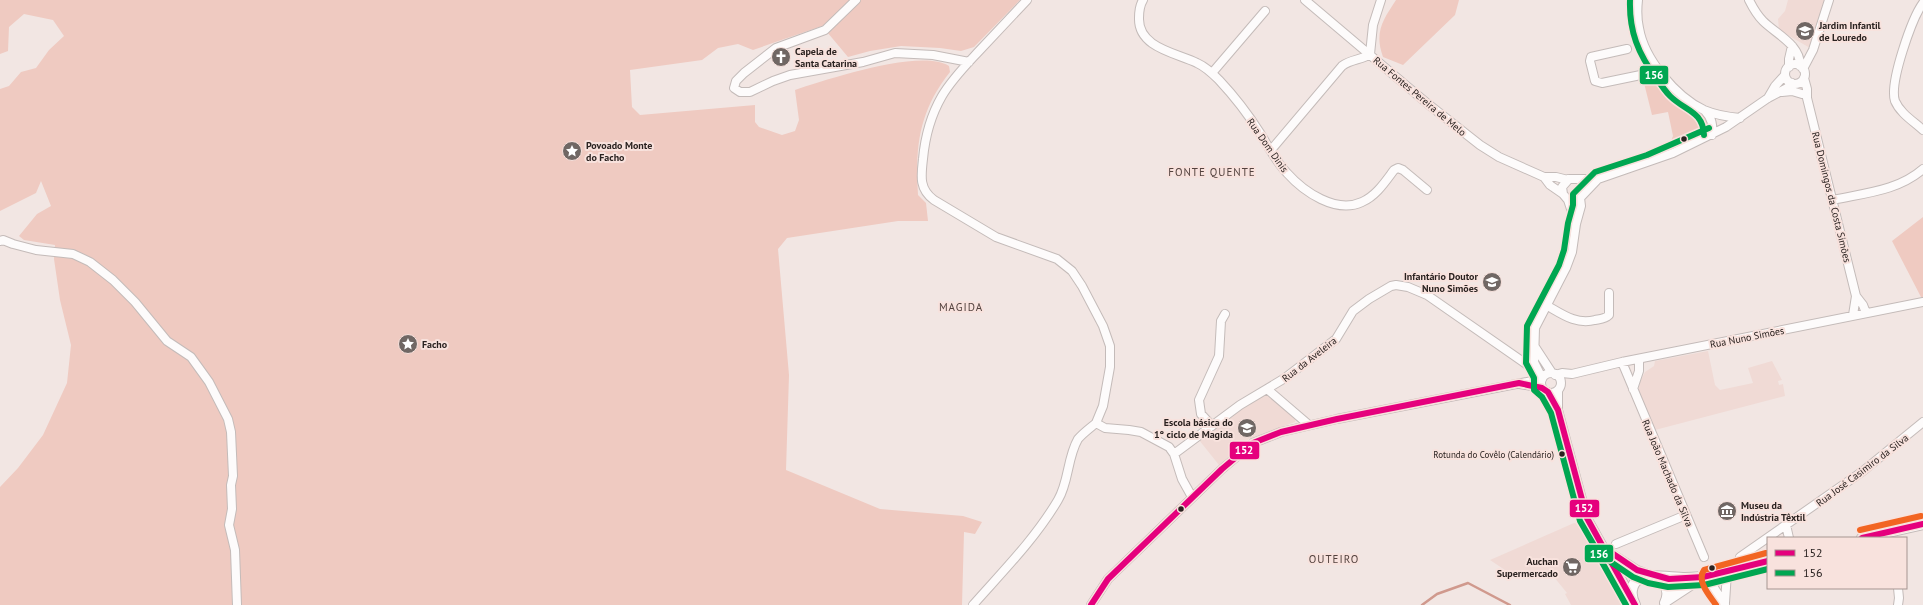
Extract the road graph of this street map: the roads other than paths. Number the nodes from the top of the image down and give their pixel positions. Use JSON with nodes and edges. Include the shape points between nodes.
{"nodes":[{"id":1,"x":856,"y":0,"type":"edge"},
{"id":2,"x":1027,"y":0,"type":"edge"},
{"id":3,"x":1143,"y":0,"type":"edge"},
{"id":4,"x":1307,"y":0,"type":"edge"},
{"id":5,"x":1381,"y":0,"type":"edge"},
{"id":6,"x":1638,"y":0,"type":"edge"},
{"id":7,"x":1750,"y":0,"type":"edge"},
{"id":8,"x":1829,"y":1,"type":"edge"},
{"id":9,"x":1923,"y":3,"type":"edge"},
{"id":10,"x":1265,"y":11,"type":"dead end"},
{"id":11,"x":1628,"y":49,"type":"dead end"},
{"id":12,"x":1794,"y":49,"type":"junction"},
{"id":13,"x":1813,"y":50,"type":"junction"},
{"id":14,"x":1370,"y":54,"type":"junction"},
{"id":15,"x":969,"y":62,"type":"junction"},
{"id":16,"x":1789,"y":67,"type":"junction"},
{"id":17,"x":1660,"y":71,"type":"junction"},
{"id":18,"x":1802,"y":71,"type":"junction"},
{"id":19,"x":1212,"y":73,"type":"junction"},
{"id":20,"x":1785,"y":75,"type":"junction"},
{"id":21,"x":1794,"y":83,"type":"junction"},
{"id":22,"x":1781,"y":92,"type":"junction"},
{"id":23,"x":1804,"y":96,"type":"junction"},
{"id":24,"x":1768,"y":98,"type":"junction"},
{"id":25,"x":1704,"y":110,"type":"junction"},
{"id":26,"x":1740,"y":118,"type":"junction"},
{"id":27,"x":1923,"y":130,"type":"edge"},
{"id":28,"x":1712,"y":135,"type":"junction"},
{"id":29,"x":1271,"y":150,"type":"junction"},
{"id":30,"x":1923,"y":169,"type":"edge"},
{"id":31,"x":1544,"y":177,"type":"junction"},
{"id":32,"x":1598,"y":179,"type":"junction"},
{"id":33,"x":1568,"y":180,"type":"junction"},
{"id":34,"x":1578,"y":180,"type":"junction"},
{"id":35,"x":1427,"y":190,"type":"dead end"},
{"id":36,"x":1582,"y":196,"type":"junction"},
{"id":37,"x":1565,"y":197,"type":"junction"},
{"id":38,"x":1833,"y":200,"type":"junction"},
{"id":39,"x":1576,"y":224,"type":"junction"},
{"id":40,"x":0,"y":241,"type":"edge"},
{"id":41,"x":1609,"y":293,"type":"dead end"},
{"id":42,"x":1856,"y":296,"type":"junction"},
{"id":43,"x":1923,"y":302,"type":"edge"},
{"id":44,"x":1546,"y":305,"type":"junction"},
{"id":45,"x":1866,"y":313,"type":"junction"},
{"id":46,"x":1225,"y":314,"type":"dead end"},
{"id":47,"x":1853,"y":315,"type":"junction"},
{"id":48,"x":1534,"y":346,"type":"junction"},
{"id":49,"x":1639,"y":359,"type":"junction"},
{"id":50,"x":1622,"y":362,"type":"junction"},
{"id":51,"x":1539,"y":372,"type":"junction"},
{"id":52,"x":1554,"y":374,"type":"junction"},
{"id":53,"x":1572,"y":374,"type":"junction"},
{"id":54,"x":1519,"y":383,"type":"junction"},
{"id":55,"x":1559,"y":387,"type":"junction"},
{"id":56,"x":1267,"y":389,"type":"junction"},
{"id":57,"x":1633,"y":389,"type":"junction"},
{"id":58,"x":1545,"y":390,"type":"junction"},
{"id":59,"x":1558,"y":410,"type":"junction"},
{"id":60,"x":1923,"y":422,"type":"edge"},
{"id":61,"x":1096,"y":423,"type":"junction"},
{"id":62,"x":1309,"y":425,"type":"junction"},
{"id":63,"x":1212,"y":426,"type":"junction"},
{"id":64,"x":1174,"y":454,"type":"junction"},
{"id":65,"x":1192,"y":497,"type":"junction"},
{"id":66,"x":1686,"y":515,"type":"junction"},
{"id":67,"x":1923,"y":524,"type":"edge"},
{"id":68,"x":1786,"y":525,"type":"junction"},
{"id":69,"x":1886,"y":535,"type":"edge"},
{"id":70,"x":1769,"y":537,"type":"edge"},
{"id":71,"x":1789,"y":537,"type":"edge"},
{"id":72,"x":1870,"y":537,"type":"edge"},
{"id":73,"x":1767,"y":538,"type":"edge"},
{"id":74,"x":1616,"y":544,"type":"dead end"},
{"id":75,"x":1603,"y":547,"type":"junction"},
{"id":76,"x":1704,"y":557,"type":"dead end"},
{"id":77,"x":1740,"y":557,"type":"dead end"},
{"id":78,"x":1767,"y":561,"type":"edge"},
{"id":79,"x":1727,"y":572,"type":"junction"},
{"id":80,"x":1654,"y":576,"type":"junction"},
{"id":81,"x":1706,"y":577,"type":"junction"},
{"id":82,"x":1898,"y":589,"type":"edge"},
{"id":83,"x":1634,"y":603,"type":"edge"},
{"id":84,"x":1665,"y":604,"type":"edge"},
{"id":85,"x":1725,"y":604,"type":"edge"},
{"id":86,"x":236,"y":605,"type":"edge"},
{"id":87,"x":973,"y":605,"type":"edge"},
{"id":88,"x":1091,"y":605,"type":"edge"},
{"id":89,"x":1898,"y":605,"type":"edge"}],
"edges":[{"from":1,"to":15,"type":"street","via":[[825,30],[776,48],[744,73],[736,81],[734,88],[740,92],[750,92],[790,75],[863,62],[895,53],[933,55]]},
{"from":2,"to":15,"type":"street"},
{"from":3,"to":19,"type":"street","name":"Rua Dom Dinis","via":[[1139,21],[1150,40],[1158,47],[1197,63]]},
{"from":4,"to":14,"type":"street","name":"Rua Fontes Pereira de Melo"},
{"from":5,"to":14,"type":"street","via":[[1373,25]]},
{"from":6,"to":17,"type":"street","via":[[1639,28],[1643,42]]},
{"from":7,"to":12,"type":"street","via":[[1762,19]]},
{"from":8,"to":13,"type":"street"},
{"from":9,"to":27,"type":"street","via":[[1912,23],[1894,91],[1902,112]]},
{"from":10,"to":19,"type":"street"},
{"from":11,"to":17,"type":"street","via":[[1591,57],[1595,81],[1602,83]]},
{"from":12,"to":13,"type":"street","via":[[1809,52]]},
{"from":12,"to":16,"type":"street","name":"Rua Fontes Pereira de Melo","via":[[1789,59]]},
{"from":12,"to":18,"type":"street","name":"Rua Domingos da Costa Simões","via":[[1800,59]]},
{"from":13,"to":18,"type":"street"},
{"from":14,"to":29,"type":"street","via":[[1342,66]]},
{"from":14,"to":31,"type":"street","name":"Rua Fontes Pereira de Melo","via":[[1480,145],[1499,157]]},
{"from":15,"to":61,"type":"street","via":[[942,95],[930,121],[923,153],[922,185],[934,200],[996,237],[1057,258],[1072,271],[1103,326],[1110,346],[1110,367],[1103,406]]},
{"from":16,"to":18,"type":"street","via":[[1794,64]]},
{"from":16,"to":20,"type":"street","name":"Rua Fontes Pereira de Melo"},
{"from":17,"to":25,"type":"street","via":[[1675,90]]},
{"from":18,"to":21,"type":"street","name":"Rua Fontes Pereira de Melo"},
{"from":18,"to":23,"type":"street","name":"Rua Domingos da Costa Simões","via":[[1807,89]]},
{"from":19,"to":29,"type":"street","name":"Rua Dom Dinis","via":[[1245,111]]},
{"from":20,"to":21,"type":"street","name":"Rua Domingos da Costa Simões"},
{"from":20,"to":24,"type":"street","name":"Rua Fontes Pereira de Melo"},
{"from":21,"to":22,"type":"street","name":"Rua Fontes Pereira de Melo"},
{"from":21,"to":23,"type":"street","name":"Rua Domingos da Costa Simões"},
{"from":22,"to":23,"type":"street","name":"Rua Fontes Pereira de Melo","via":[[1792,91]]},
{"from":22,"to":24,"type":"street","name":"Rua Fontes Pereira de Melo"},
{"from":23,"to":38,"type":"street","name":"Rua Domingos da Costa Simões"},
{"from":24,"to":26,"type":"street","name":"Rua Fontes Pereira de Melo"},
{"from":25,"to":26,"type":"street","via":[[1721,116]]},
{"from":25,"to":28,"type":"street","via":[[1712,123]]},
{"from":26,"to":28,"type":"street","name":"Rua Fontes Pereira de Melo"},
{"from":28,"to":32,"type":"street","name":"Rua Fontes Pereira de Melo","via":[[1650,162]]},
{"from":29,"to":35,"type":"street","name":"Rua Dom Dinis","via":[[1286,173],[1295,181],[1334,204],[1354,205],[1363,202],[1398,168]]},
{"from":30,"to":38,"type":"street","via":[[1891,187]]},
{"from":31,"to":33,"type":"street","name":"Rua Fontes Pereira de Melo","via":[[1556,176]]},
{"from":31,"to":37,"type":"street","name":"Rua Fontes Pereira de Melo"},
{"from":32,"to":34,"type":"street","name":"Rua Fontes Pereira de Melo"},
{"from":32,"to":36,"type":"street","name":"Rua Fontes Pereira de Melo"},
{"from":33,"to":34,"type":"street","name":"Rua Fontes Pereira de Melo"},
{"from":33,"to":37,"type":"street","via":[[1562,187]]},
{"from":34,"to":36,"type":"street","via":[[1584,186]]},
{"from":36,"to":37,"type":"street","via":[[1575,201]]},
{"from":36,"to":39,"type":"street"},
{"from":37,"to":39,"type":"street"},
{"from":38,"to":42,"type":"street","name":"Rua Domingos da Costa Simões"},
{"from":39,"to":44,"type":"street","via":[[1570,258]]},
{"from":40,"to":86,"type":"street","via":[[36,250],[73,254],[90,262],[135,302],[167,341],[191,357],[209,382],[228,419],[231,432],[233,476],[229,525],[235,550]]},
{"from":41,"to":44,"type":"street","via":[[1609,315],[1586,322],[1576,321]]},
{"from":42,"to":45,"type":"street","name":"Rua Domingos da Costa Simões","via":[[1864,305]]},
{"from":42,"to":47,"type":"street","name":"Rua Domingos da Costa Simões"},
{"from":43,"to":45,"type":"street","name":"Rua Nuno Simões"},
{"from":44,"to":48,"type":"street","via":[[1535,328]]},
{"from":45,"to":47,"type":"street","name":"Rua Nuno Simões"},
{"from":46,"to":63,"type":"street","via":[[1221,321],[1219,356],[1199,400],[1201,414]]},
{"from":47,"to":49,"type":"street","name":"Rua Nuno Simões"},
{"from":48,"to":51,"type":"street"},
{"from":48,"to":52,"type":"street"},
{"from":49,"to":50,"type":"street","name":"Rua Nuno Simões"},
{"from":49,"to":57,"type":"street","via":[[1639,371]]},
{"from":50,"to":53,"type":"street","name":"Rua Nuno Simões"},
{"from":50,"to":57,"type":"street","name":"Rua João Machado da Silva"},
{"from":51,"to":52,"type":"street"},
{"from":51,"to":54,"type":"street","via":[[1528,381]]},
{"from":51,"to":56,"type":"street","name":"Rua da Aveleira","via":[[1427,295],[1396,285],[1390,286],[1353,311],[1336,340]]},
{"from":51,"to":58,"type":"street"},
{"from":52,"to":53,"type":"street","name":"Rua Nuno Simões"},
{"from":52,"to":55,"type":"street","via":[[1559,379]]},
{"from":53,"to":55,"type":"street","name":"Rua Nuno Simões"},
{"from":54,"to":58,"type":"street"},
{"from":54,"to":62,"type":"street"},
{"from":55,"to":58,"type":"street"},
{"from":55,"to":59,"type":"street"},
{"from":56,"to":62,"type":"street"},
{"from":56,"to":63,"type":"street","name":"Rua da Aveleira"},
{"from":57,"to":66,"type":"street","name":"Rua João Machado da Silva"},
{"from":58,"to":59,"type":"street"},
{"from":59,"to":75,"type":"street","via":[[1584,510]]},
{"from":60,"to":68,"type":"street","name":"Rua José Casimiro da Silva","via":[[1863,471]]},
{"from":61,"to":64,"type":"street","via":[[1105,428],[1141,432],[1168,447]]},
{"from":61,"to":87,"type":"street","via":[[1082,434],[1076,443],[1063,489],[1047,519]]},
{"from":62,"to":65,"type":"street","via":[[1269,436],[1253,444]]},
{"from":63,"to":64,"type":"street","name":"Rua da Aveleira"},
{"from":64,"to":65,"type":"street","via":[[1182,479]]},
{"from":65,"to":88,"type":"street","via":[[1108,579]]},
{"from":66,"to":74,"type":"street"},
{"from":66,"to":76,"type":"street","name":"Rua João Machado da Silva"},
{"from":67,"to":69,"type":"main road"},
{"from":68,"to":70,"type":"street","name":"Rua José Casimiro da Silva"},
{"from":68,"to":71,"type":"street"},
{"from":69,"to":72,"type":"main road"},
{"from":73,"to":77,"type":"street","name":"Rua José Casimiro da Silva"},
{"from":75,"to":80,"type":"street","via":[[1632,567]]},
{"from":75,"to":83,"type":"street"},
{"from":78,"to":79,"type":"main road"},
{"from":79,"to":81,"type":"main road"},
{"from":79,"to":85,"type":"street"},
{"from":80,"to":81,"type":"main road"},
{"from":80,"to":83,"type":"main road","via":[[1645,576],[1635,582],[1631,592]]},
{"from":80,"to":84,"type":"main road","via":[[1666,585]]},
{"from":81,"to":84,"type":"main road"},
{"from":81,"to":85,"type":"street"},
{"from":82,"to":89,"type":"street"}]}
